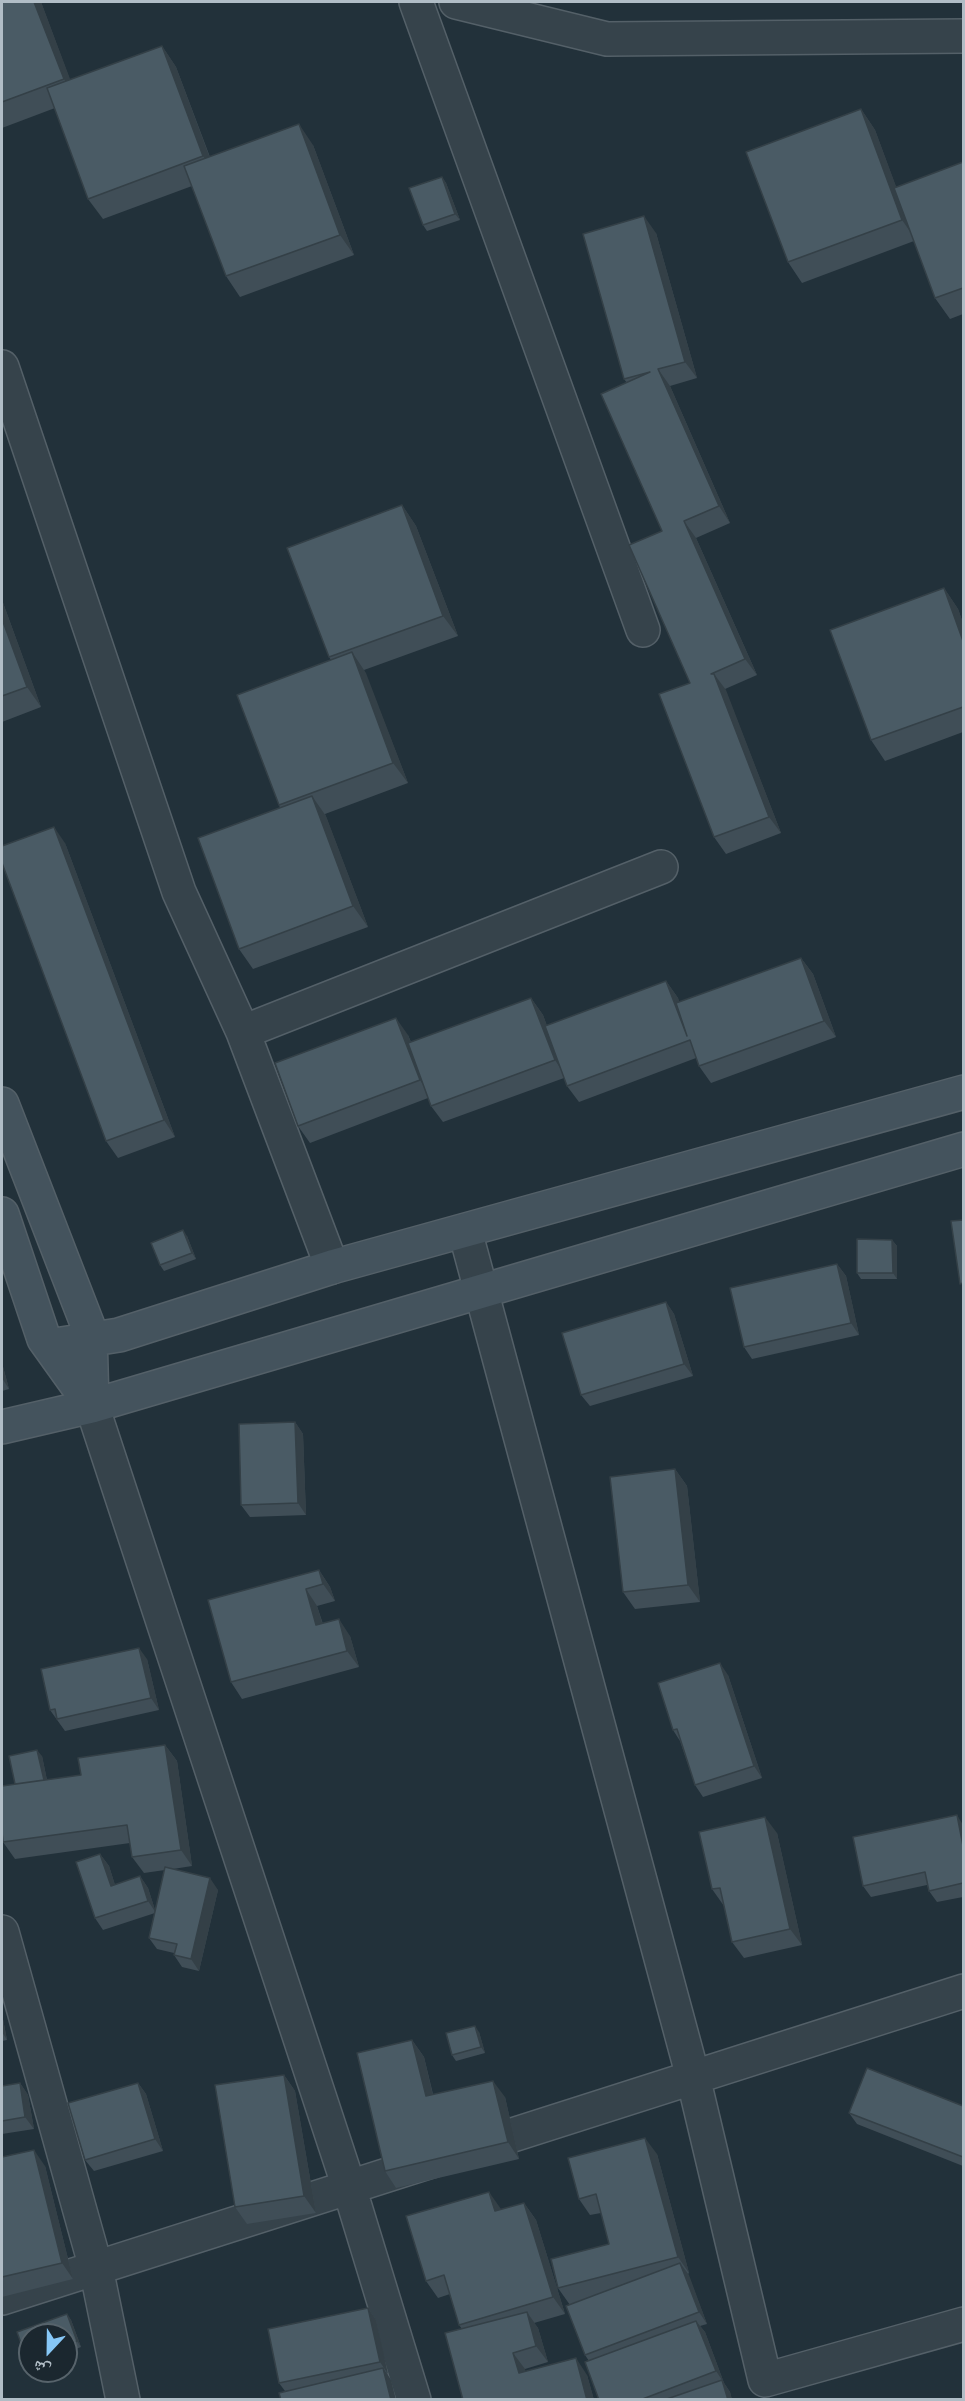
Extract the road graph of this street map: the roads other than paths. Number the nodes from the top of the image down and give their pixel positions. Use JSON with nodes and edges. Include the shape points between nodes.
{"nodes":[{"id":1,"x":416,"y":2,"type":"edge"},
{"id":2,"x":456,"y":2,"type":"edge"},
{"id":3,"x":963,"y":36,"type":"edge"},
{"id":4,"x":2,"y":367,"type":"edge"},
{"id":5,"x":643,"y":630,"type":"dead end"},
{"id":6,"x":662,"y":867,"type":"dead end"},
{"id":7,"x":243,"y":1032,"type":"junction"},
{"id":8,"x":963,"y":1092,"type":"edge"},
{"id":9,"x":2,"y":1104,"type":"edge"},
{"id":10,"x":963,"y":1149,"type":"edge"},
{"id":11,"x":2,"y":1214,"type":"edge"},
{"id":12,"x":465,"y":1231,"type":"junction"},
{"id":13,"x":332,"y":1267,"type":"junction"},
{"id":14,"x":481,"y":1291,"type":"junction"},
{"id":15,"x":90,"y":1338,"type":"junction"},
{"id":16,"x":49,"y":1346,"type":"junction"},
{"id":17,"x":92,"y":1406,"type":"junction"},
{"id":18,"x":2,"y":1426,"type":"edge"},
{"id":19,"x":2,"y":1932,"type":"edge"},
{"id":20,"x":963,"y":1991,"type":"edge"},
{"id":21,"x":693,"y":2078,"type":"junction"},
{"id":22,"x":349,"y":2187,"type":"junction"},
{"id":23,"x":96,"y":2268,"type":"junction"},
{"id":24,"x":2,"y":2298,"type":"edge"},
{"id":25,"x":963,"y":2324,"type":"edge"},
{"id":26,"x":123,"y":2400,"type":"edge"},
{"id":27,"x":414,"y":2400,"type":"edge"}],
"edges":[{"from":1,"to":5,"type":"street"},
{"from":2,"to":3,"type":"street","via":[[607,39]]},
{"from":4,"to":7,"type":"street","via":[[179,892]]},
{"from":6,"to":7,"type":"street"},
{"from":7,"to":13,"type":"street"},
{"from":8,"to":12,"type":"street"},
{"from":9,"to":15,"type":"street"},
{"from":10,"to":14,"type":"street"},
{"from":11,"to":16,"type":"street"},
{"from":12,"to":13,"type":"street"},
{"from":12,"to":14,"type":"street"},
{"from":13,"to":15,"type":"street","via":[[119,1335]]},
{"from":14,"to":17,"type":"street"},
{"from":14,"to":21,"type":"street"},
{"from":15,"to":16,"type":"street"},
{"from":15,"to":17,"type":"street"},
{"from":16,"to":17,"type":"street"},
{"from":17,"to":18,"type":"street"},
{"from":17,"to":22,"type":"street"},
{"from":19,"to":23,"type":"street"},
{"from":20,"to":21,"type":"street"},
{"from":21,"to":22,"type":"street"},
{"from":21,"to":25,"type":"street","via":[[765,2380]]},
{"from":22,"to":23,"type":"street"},
{"from":22,"to":27,"type":"street"},
{"from":23,"to":24,"type":"street"},
{"from":23,"to":26,"type":"street"}]}
